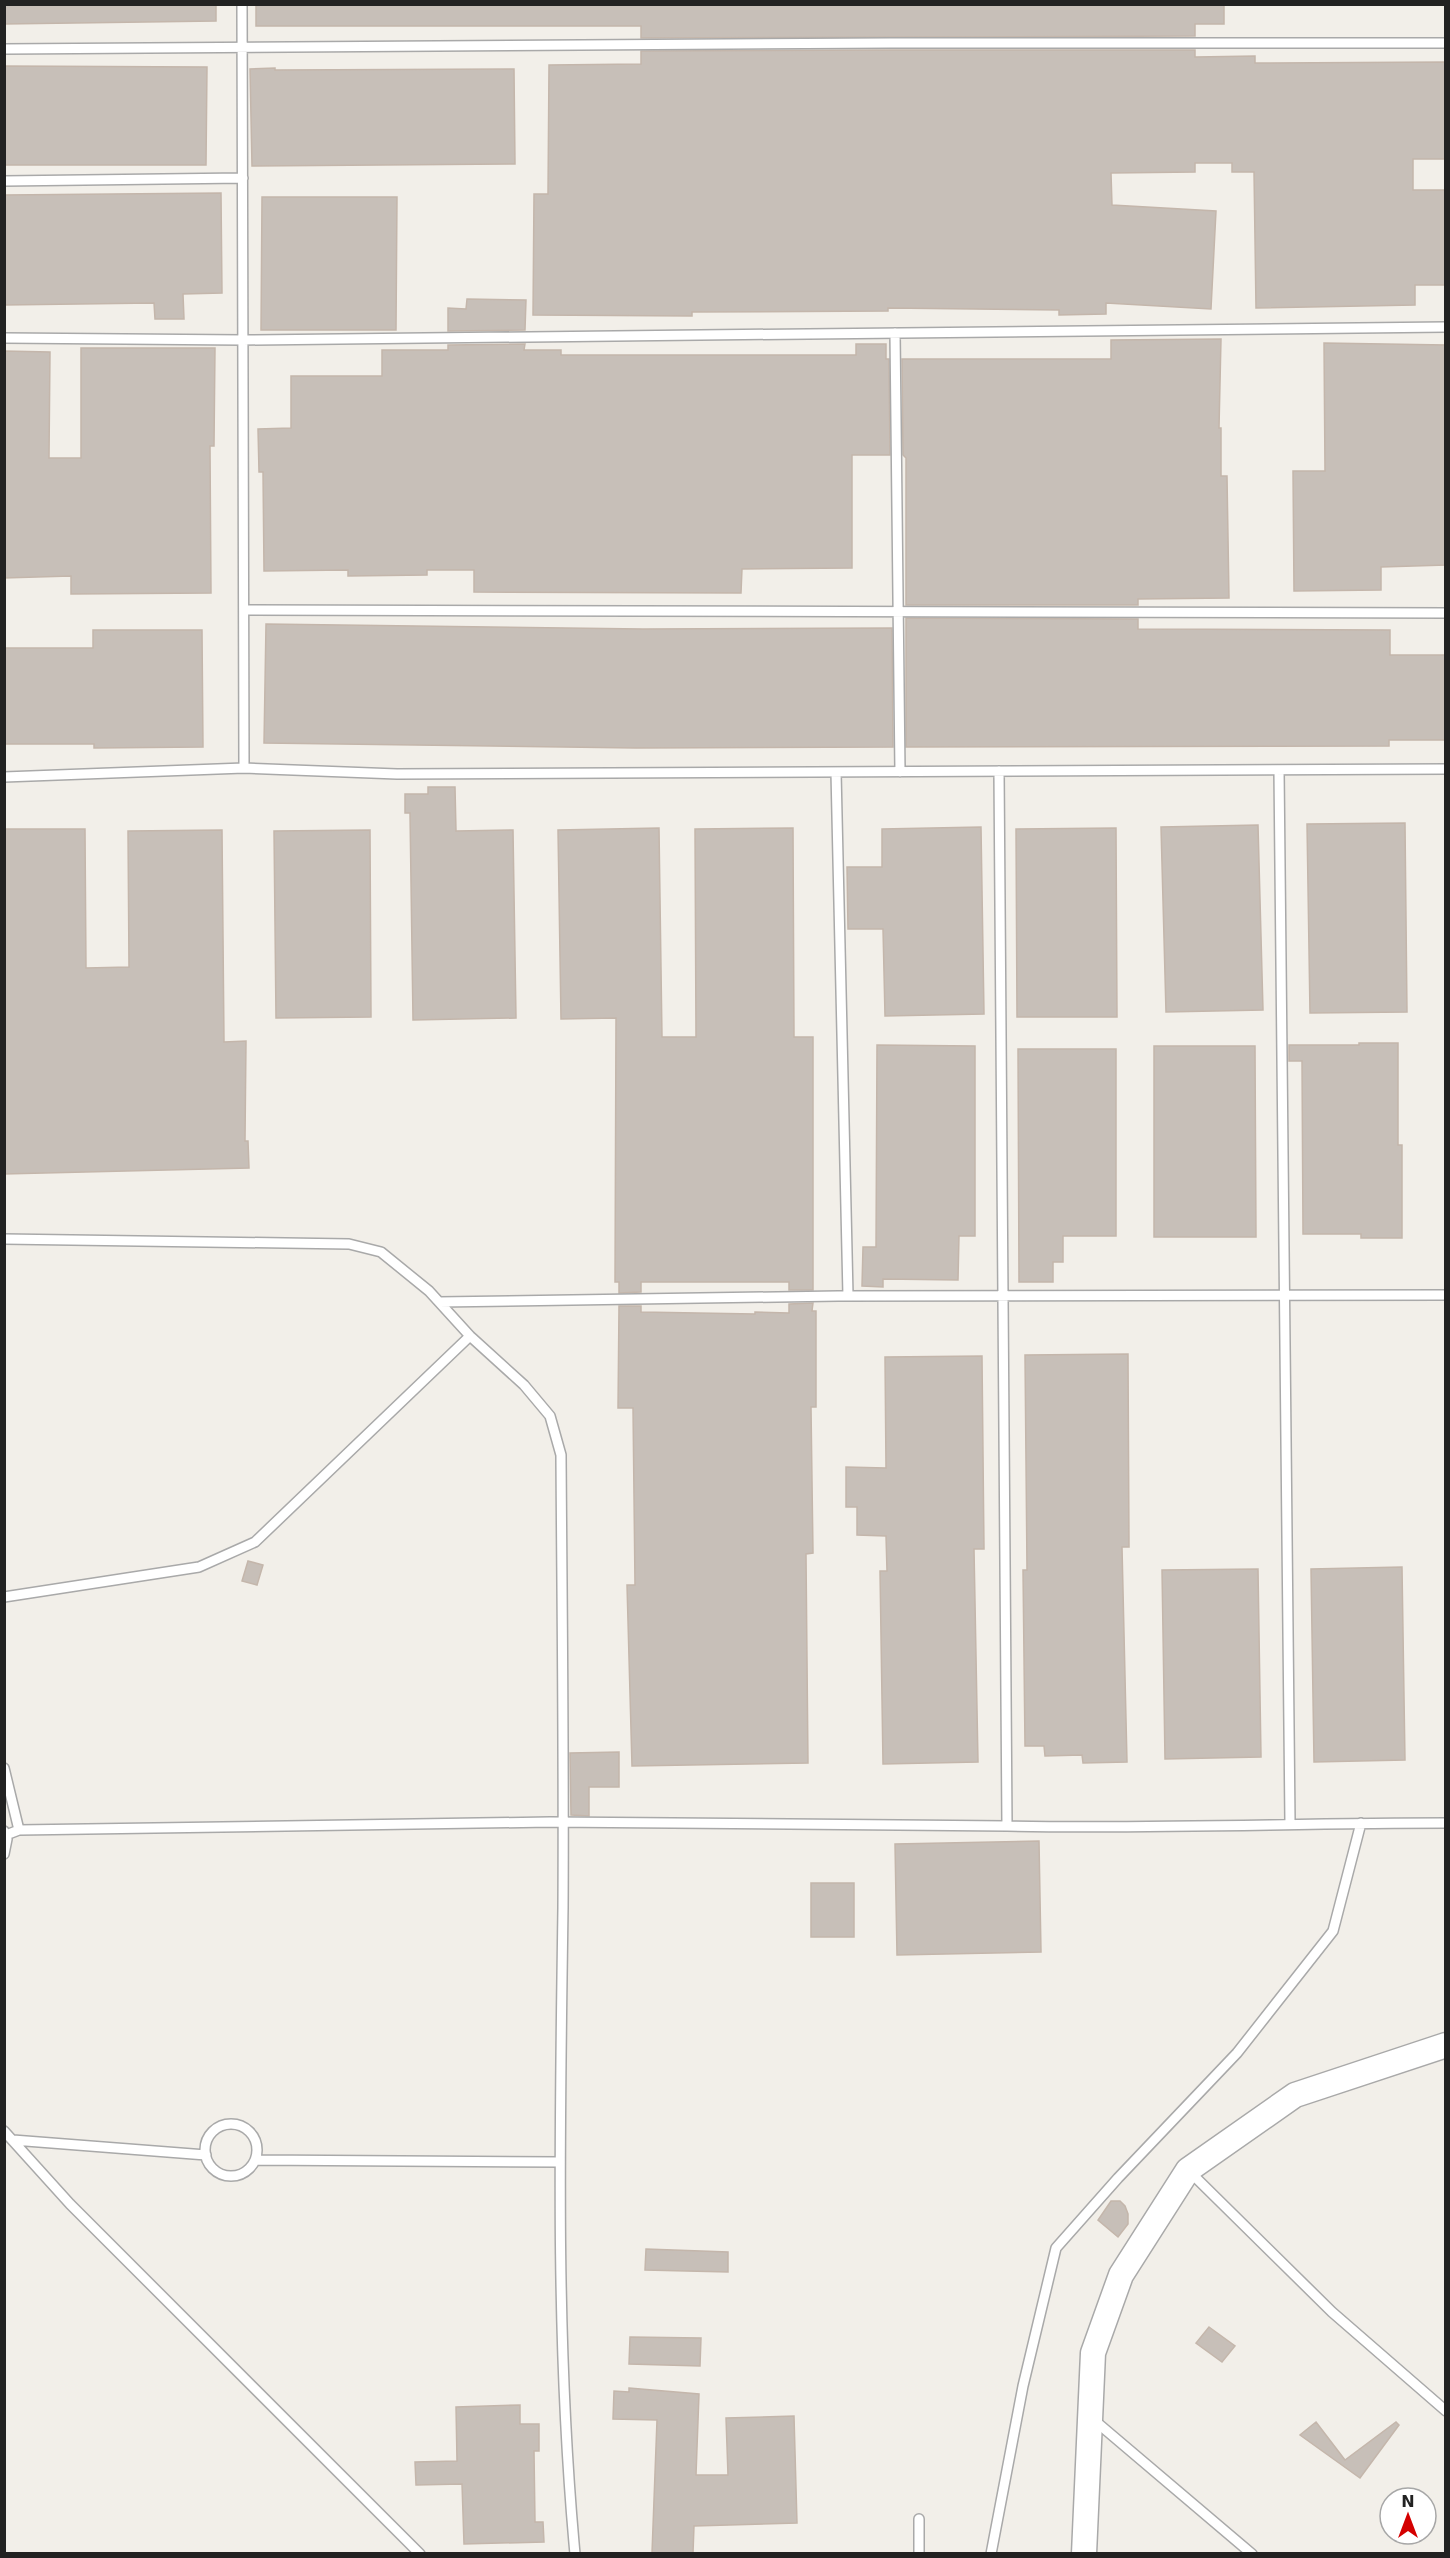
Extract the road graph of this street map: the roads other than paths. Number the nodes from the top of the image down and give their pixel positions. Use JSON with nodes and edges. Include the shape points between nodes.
{"nodes":[{"id":1,"x":242,"y":4,"type":"edge"},
{"id":2,"x":1446,"y":43,"type":"edge"},
{"id":3,"x":243,"y":48,"type":"junction"},
{"id":4,"x":4,"y":49,"type":"edge"},
{"id":5,"x":243,"y":178,"type":"junction"},
{"id":6,"x":4,"y":181,"type":"edge"},
{"id":7,"x":1446,"y":327,"type":"edge"},
{"id":8,"x":895,"y":333,"type":"junction"},
{"id":9,"x":4,"y":338,"type":"edge"},
{"id":10,"x":243,"y":340,"type":"junction"},
{"id":11,"x":244,"y":610,"type":"junction"},
{"id":12,"x":897,"y":612,"type":"junction"},
{"id":13,"x":1446,"y":613,"type":"edge"},
{"id":14,"x":244,"y":768,"type":"junction"},
{"id":15,"x":1279,"y":770,"type":"junction"},
{"id":16,"x":1446,"y":770,"type":"edge"},
{"id":17,"x":999,"y":771,"type":"junction"},
{"id":18,"x":836,"y":772,"type":"junction"},
{"id":19,"x":900,"y":772,"type":"junction"},
{"id":20,"x":4,"y":777,"type":"edge"},
{"id":21,"x":4,"y":1239,"type":"edge"},
{"id":22,"x":1286,"y":1295,"type":"junction"},
{"id":23,"x":1446,"y":1295,"type":"edge"},
{"id":24,"x":848,"y":1296,"type":"junction"},
{"id":25,"x":1003,"y":1296,"type":"junction"},
{"id":26,"x":439,"y":1302,"type":"junction"},
{"id":27,"x":470,"y":1335,"type":"junction"},
{"id":28,"x":4,"y":1597,"type":"edge"},
{"id":29,"x":4,"y":1768,"type":"edge"},
{"id":30,"x":564,"y":1822,"type":"junction"},
{"id":31,"x":1290,"y":1823,"type":"junction"},
{"id":32,"x":1361,"y":1823,"type":"junction"},
{"id":33,"x":1446,"y":1823,"type":"edge"},
{"id":34,"x":1007,"y":1826,"type":"junction"},
{"id":35,"x":19,"y":1830,"type":"junction"},
{"id":36,"x":5,"y":1833,"type":"edge"},
{"id":37,"x":4,"y":1854,"type":"edge"},
{"id":38,"x":1446,"y":2045,"type":"edge"},
{"id":39,"x":4,"y":2131,"type":"edge"},
{"id":40,"x":13,"y":2140,"type":"junction"},
{"id":41,"x":206,"y":2155,"type":"junction"},
{"id":42,"x":255,"y":2160,"type":"junction"},
{"id":43,"x":560,"y":2162,"type":"junction"},
{"id":44,"x":1188,"y":2170,"type":"junction"},
{"id":45,"x":1446,"y":2410,"type":"edge"},
{"id":46,"x":1092,"y":2418,"type":"junction"},
{"id":47,"x":919,"y":2519,"type":"dead end"},
{"id":48,"x":420,"y":2553,"type":"edge"},
{"id":49,"x":575,"y":2553,"type":"edge"},
{"id":50,"x":919,"y":2553,"type":"edge"},
{"id":51,"x":991,"y":2553,"type":"edge"},
{"id":52,"x":1084,"y":2553,"type":"edge"},
{"id":53,"x":1252,"y":2553,"type":"edge"}],
"edges":[{"from":1,"to":3,"type":"lane"},
{"from":2,"to":3,"type":"lane"},
{"from":3,"to":4,"type":"lane"},
{"from":3,"to":5,"type":"lane"},
{"from":5,"to":6,"type":"lane"},
{"from":5,"to":10,"type":"lane"},
{"from":7,"to":8,"type":"lane"},
{"from":8,"to":10,"type":"lane"},
{"from":8,"to":12,"type":"lane"},
{"from":9,"to":10,"type":"lane"},
{"from":10,"to":11,"type":"lane"},
{"from":11,"to":12,"type":"lane"},
{"from":11,"to":14,"type":"lane"},
{"from":12,"to":13,"type":"lane"},
{"from":12,"to":19,"type":"lane"},
{"from":14,"to":18,"type":"lane","via":[[397,774]]},
{"from":14,"to":20,"type":"lane"},
{"from":15,"to":16,"type":"lane"},
{"from":15,"to":17,"type":"lane"},
{"from":15,"to":22,"type":"lane"},
{"from":17,"to":19,"type":"lane"},
{"from":17,"to":25,"type":"lane"},
{"from":18,"to":19,"type":"lane"},
{"from":18,"to":24,"type":"lane"},
{"from":21,"to":26,"type":"lane","via":[[349,1244],[381,1252]]},
{"from":22,"to":23,"type":"lane"},
{"from":22,"to":25,"type":"lane"},
{"from":22,"to":31,"type":"lane"},
{"from":24,"to":25,"type":"lane"},
{"from":24,"to":26,"type":"lane"},
{"from":25,"to":34,"type":"lane"},
{"from":26,"to":27,"type":"lane"},
{"from":27,"to":28,"type":"lane","via":[[255,1542],[199,1567]]},
{"from":27,"to":30,"type":"lane","via":[[524,1385],[550,1416],[561,1455]]},
{"from":29,"to":35,"type":"lane"},
{"from":30,"to":34,"type":"lane"},
{"from":30,"to":35,"type":"lane"},
{"from":30,"to":43,"type":"lane"},
{"from":31,"to":32,"type":"lane"},
{"from":31,"to":34,"type":"lane"},
{"from":32,"to":33,"type":"lane"},
{"from":32,"to":51,"type":"lane","via":[[1333,1931],[1237,2053],[1056,2248],[1023,2386]]},
{"from":35,"to":36,"type":"lane"},
{"from":36,"to":37,"type":"lane","via":[[8,1839]]},
{"from":38,"to":44,"type":"street","via":[[1295,2095]]},
{"from":39,"to":40,"type":"lane"},
{"from":40,"to":41,"type":"lane"},
{"from":40,"to":48,"type":"lane","via":[[70,2204]]},
{"from":41,"to":42,"type":"lane","via":[[214,2170],[224,2176],[247,2172]]},
{"from":41,"to":42,"type":"lane","via":[[208,2138],[216,2129],[238,2125],[249,2130],[256,2140]]},
{"from":42,"to":43,"type":"lane"},
{"from":43,"to":49,"type":"lane","via":[[564,2366]]},
{"from":44,"to":45,"type":"lane","via":[[1332,2312]]},
{"from":44,"to":46,"type":"street","via":[[1121,2275],[1093,2354]]},
{"from":46,"to":52,"type":"street"},
{"from":46,"to":53,"type":"lane"},
{"from":47,"to":50,"type":"lane"}]}
